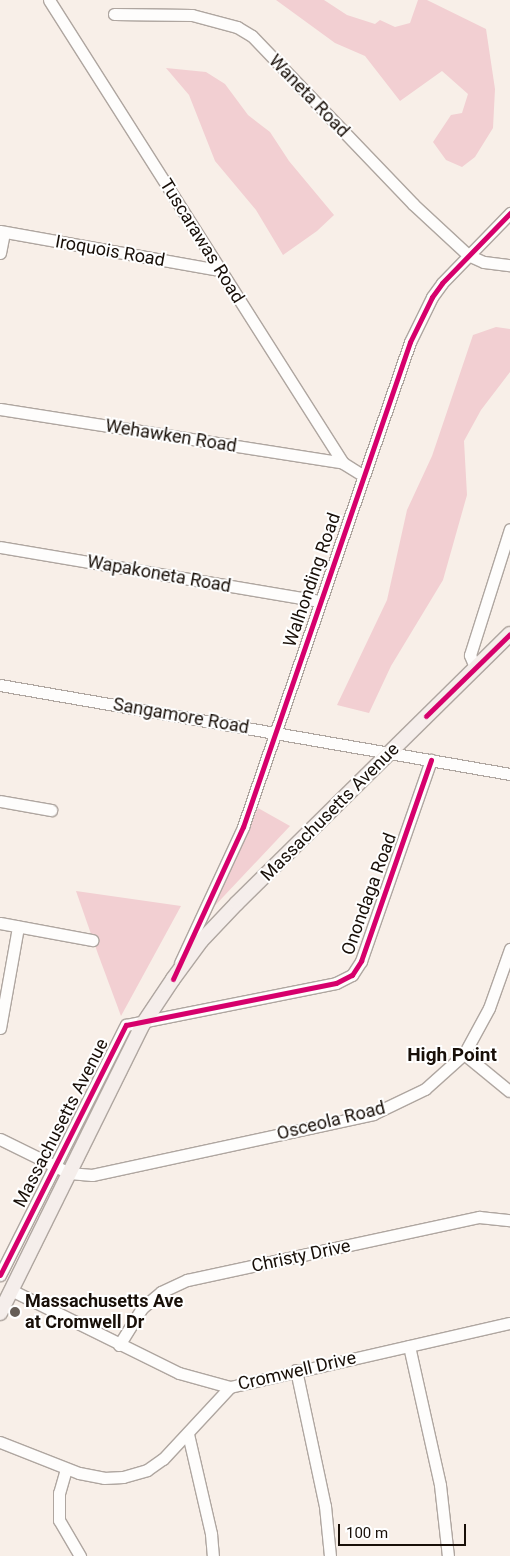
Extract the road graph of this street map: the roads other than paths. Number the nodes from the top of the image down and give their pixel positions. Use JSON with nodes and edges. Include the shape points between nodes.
{"nodes":[{"id":1,"x":50,"y":0,"type":"edge"},
{"id":2,"x":114,"y":14,"type":"dead end"},
{"id":3,"x":510,"y":213,"type":"edge"},
{"id":4,"x":2,"y":232,"type":"edge"},
{"id":5,"x":0,"y":253,"type":"edge"},
{"id":6,"x":468,"y":255,"type":"junction"},
{"id":7,"x":510,"y":265,"type":"edge"},
{"id":8,"x":220,"y":270,"type":"junction"},
{"id":9,"x":0,"y":408,"type":"edge"},
{"id":10,"x":343,"y":463,"type":"junction"},
{"id":11,"x":362,"y":475,"type":"junction"},
{"id":12,"x":510,"y":529,"type":"edge"},
{"id":13,"x":0,"y":547,"type":"edge"},
{"id":14,"x":318,"y":601,"type":"junction"},
{"id":15,"x":510,"y":634,"type":"edge"},
{"id":16,"x":475,"y":668,"type":"junction"},
{"id":17,"x":0,"y":685,"type":"edge"},
{"id":18,"x":275,"y":732,"type":"junction"},
{"id":19,"x":389,"y":752,"type":"junction"},
{"id":20,"x":431,"y":760,"type":"junction"},
{"id":21,"x":510,"y":774,"type":"edge"},
{"id":22,"x":0,"y":801,"type":"edge"},
{"id":23,"x":51,"y":810,"type":"dead end"},
{"id":24,"x":0,"y":924,"type":"edge"},
{"id":25,"x":18,"y":927,"type":"junction"},
{"id":26,"x":92,"y":940,"type":"dead end"},
{"id":27,"x":510,"y":949,"type":"edge"},
{"id":28,"x":173,"y":979,"type":"junction"},
{"id":29,"x":143,"y":1024,"type":"junction"},
{"id":30,"x":0,"y":1028,"type":"edge"},
{"id":31,"x":464,"y":1054,"type":"junction"},
{"id":32,"x":509,"y":1091,"type":"edge"},
{"id":33,"x":0,"y":1139,"type":"edge"},
{"id":34,"x":54,"y":1166,"type":"junction"},
{"id":35,"x":69,"y":1173,"type":"junction"},
{"id":36,"x":510,"y":1220,"type":"edge"},
{"id":37,"x":0,"y":1275,"type":"edge"},
{"id":38,"x":12,"y":1290,"type":"junction"},
{"id":39,"x":0,"y":1313,"type":"edge"},
{"id":40,"x":510,"y":1324,"type":"edge"},
{"id":41,"x":119,"y":1345,"type":"junction"},
{"id":42,"x":409,"y":1346,"type":"junction"},
{"id":43,"x":296,"y":1370,"type":"junction"},
{"id":44,"x":230,"y":1387,"type":"junction"},
{"id":45,"x":188,"y":1434,"type":"junction"},
{"id":46,"x":0,"y":1442,"type":"edge"},
{"id":47,"x":66,"y":1469,"type":"junction"},
{"id":48,"x":80,"y":1556,"type":"edge"},
{"id":49,"x":213,"y":1556,"type":"edge"},
{"id":50,"x":330,"y":1556,"type":"edge"},
{"id":51,"x":448,"y":1556,"type":"edge"}],
"edges":[{"from":1,"to":8,"type":"street","name":"Tuscarawas Road"},
{"from":2,"to":6,"type":"street","name":"Waneta Road","via":[[192,15],[223,22],[252,36],[413,204]]},
{"from":3,"to":6,"type":"street","name":"Walhonding Road"},
{"from":4,"to":5,"type":"street"},
{"from":4,"to":8,"type":"street","name":"Iroquois Road"},
{"from":6,"to":7,"type":"street","via":[[484,262]]},
{"from":6,"to":11,"type":"street","name":"Walhonding Road","via":[[432,297],[421,318]]},
{"from":8,"to":10,"type":"street","name":"Tuscarawas Road"},
{"from":9,"to":10,"type":"street","name":"Wehawken Road"},
{"from":10,"to":11,"type":"street","name":"Tuscarawas Road"},
{"from":11,"to":14,"type":"street","name":"Walhonding Road"},
{"from":12,"to":16,"type":"street","via":[[470,655]]},
{"from":13,"to":14,"type":"street","name":"Wapakoneta Road"},
{"from":14,"to":18,"type":"street","name":"Walhonding Road"},
{"from":15,"to":16,"type":"main road","name":"Massachusetts Avenue"},
{"from":16,"to":19,"type":"main road","name":"Massachusetts Avenue"},
{"from":17,"to":18,"type":"street","name":"Sangamore Road"},
{"from":18,"to":19,"type":"street","name":"Sangamore Road"},
{"from":18,"to":28,"type":"street","name":"Walhonding Road","via":[[242,827]]},
{"from":19,"to":20,"type":"street","name":"Sangamore Road"},
{"from":19,"to":28,"type":"main road","name":"Massachusetts Avenue","via":[[201,941]]},
{"from":20,"to":21,"type":"street","name":"Sangamore Road"},
{"from":20,"to":29,"type":"street","name":"Onondaga Road","via":[[361,961],[352,975],[336,983]]},
{"from":22,"to":23,"type":"street"},
{"from":24,"to":25,"type":"street"},
{"from":25,"to":26,"type":"street"},
{"from":25,"to":30,"type":"street"},
{"from":27,"to":31,"type":"street","name":"Osceola Road","via":[[489,1008]]},
{"from":28,"to":29,"type":"main road","name":"Massachusetts Avenue"},
{"from":29,"to":34,"type":"street","name":"Massachusetts Avenue","via":[[126,1025]]},
{"from":29,"to":35,"type":"main road","name":"Massachusetts Avenue"},
{"from":31,"to":32,"type":"street"},
{"from":31,"to":35,"type":"street","name":"Osceola Road","via":[[425,1089],[373,1114],[92,1175]]},
{"from":33,"to":34,"type":"street"},
{"from":34,"to":35,"type":"street"},
{"from":34,"to":37,"type":"street","name":"Massachusetts Avenue"},
{"from":35,"to":38,"type":"main road","name":"Massachusetts Avenue"},
{"from":36,"to":41,"type":"street","name":"Christy Drive","via":[[479,1217],[181,1282],[160,1292],[142,1308]]},
{"from":38,"to":39,"type":"main road","name":"Massachusetts Avenue"},
{"from":38,"to":41,"type":"street","name":"Cromwell Drive"},
{"from":40,"to":42,"type":"street","name":"Cromwell Drive"},
{"from":41,"to":44,"type":"street","name":"Cromwell Drive","via":[[179,1373]]},
{"from":42,"to":43,"type":"street","name":"Cromwell Drive"},
{"from":42,"to":51,"type":"street","via":[[440,1485]]},
{"from":43,"to":44,"type":"street","name":"Cromwell Drive"},
{"from":43,"to":50,"type":"street","via":[[325,1506]]},
{"from":44,"to":45,"type":"street"},
{"from":45,"to":47,"type":"street","via":[[163,1460],[138,1473],[104,1478]]},
{"from":45,"to":49,"type":"street"},
{"from":46,"to":47,"type":"street"},
{"from":47,"to":48,"type":"street","via":[[59,1493],[59,1520]]}]}
